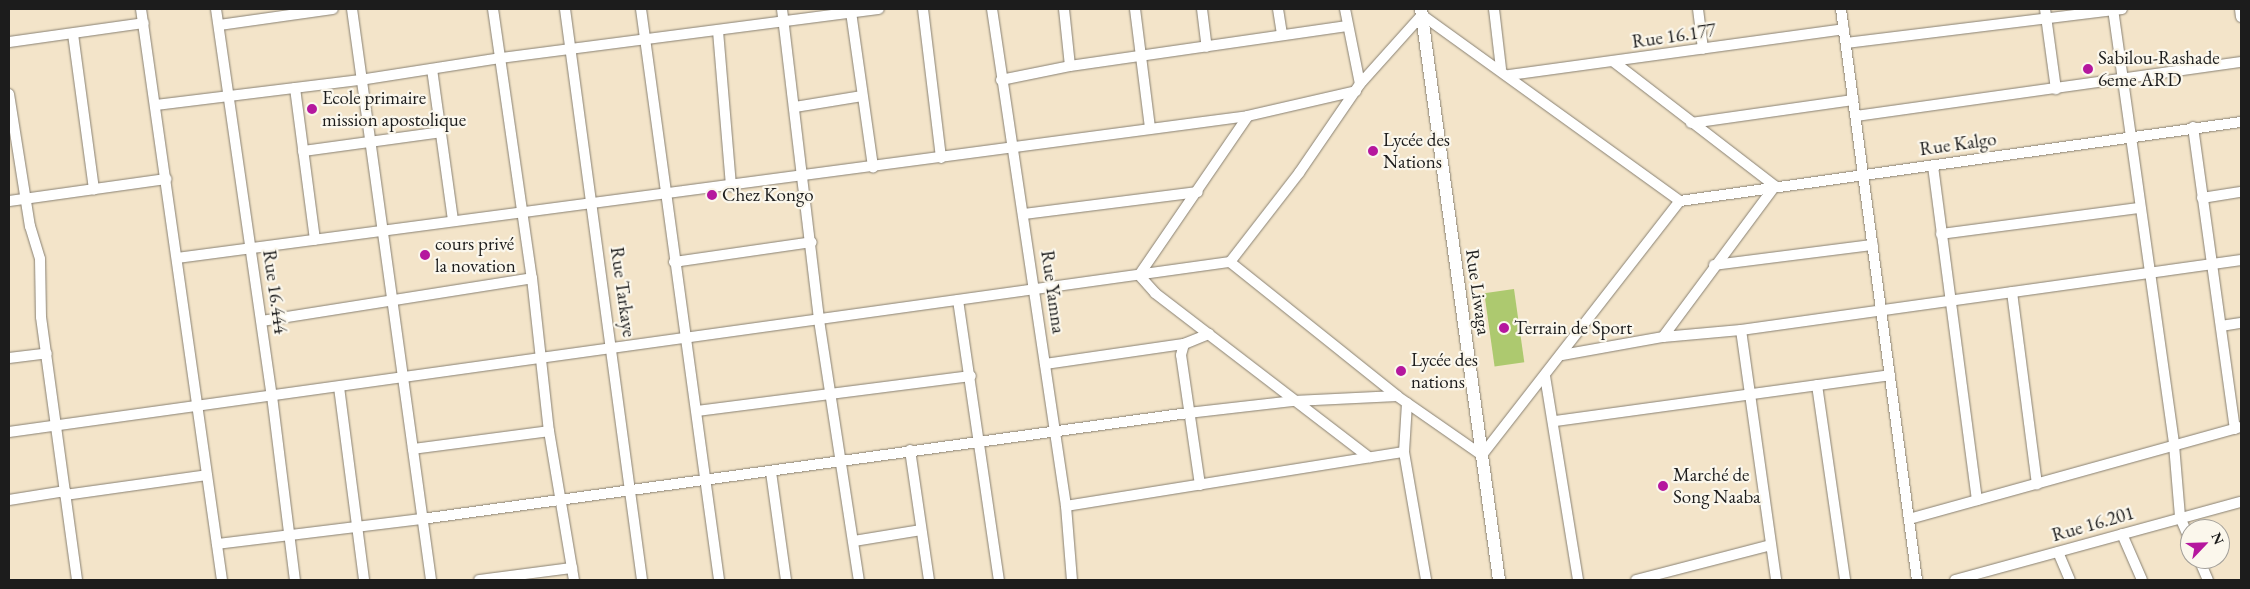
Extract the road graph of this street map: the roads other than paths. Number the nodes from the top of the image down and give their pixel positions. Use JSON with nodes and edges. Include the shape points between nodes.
{"nodes":[{"id":1,"x":141,"y":9,"type":"edge"},
{"id":2,"x":216,"y":9,"type":"edge"},
{"id":3,"x":333,"y":9,"type":"edge"},
{"id":4,"x":352,"y":9,"type":"edge"},
{"id":5,"x":493,"y":9,"type":"edge"},
{"id":6,"x":565,"y":9,"type":"edge"},
{"id":7,"x":641,"y":9,"type":"edge"},
{"id":8,"x":782,"y":9,"type":"edge"},
{"id":9,"x":878,"y":9,"type":"edge"},
{"id":10,"x":923,"y":9,"type":"edge"},
{"id":11,"x":992,"y":9,"type":"edge"},
{"id":12,"x":1064,"y":9,"type":"edge"},
{"id":13,"x":1135,"y":9,"type":"edge"},
{"id":14,"x":1202,"y":9,"type":"edge"},
{"id":15,"x":1278,"y":9,"type":"edge"},
{"id":16,"x":1345,"y":9,"type":"edge"},
{"id":17,"x":1497,"y":9,"type":"edge"},
{"id":18,"x":1698,"y":9,"type":"edge"},
{"id":19,"x":1841,"y":9,"type":"edge"},
{"id":20,"x":2116,"y":9,"type":"edge"},
{"id":21,"x":2240,"y":9,"type":"edge"},
{"id":22,"x":850,"y":12,"type":"junction"},
{"id":23,"x":1422,"y":12,"type":"edge"},
{"id":24,"x":2046,"y":14,"type":"edge"},
{"id":25,"x":2241,"y":17,"type":"edge"},
{"id":26,"x":784,"y":21,"type":"junction"},
{"id":27,"x":144,"y":22,"type":"junction"},
{"id":28,"x":219,"y":25,"type":"junction"},
{"id":29,"x":1347,"y":26,"type":"junction"},
{"id":30,"x":1844,"y":29,"type":"junction"},
{"id":31,"x":718,"y":31,"type":"junction"},
{"id":32,"x":73,"y":34,"type":"junction"},
{"id":33,"x":1282,"y":35,"type":"junction"},
{"id":34,"x":644,"y":40,"type":"junction"},
{"id":35,"x":9,"y":42,"type":"edge"},
{"id":36,"x":1846,"y":43,"type":"junction"},
{"id":37,"x":1207,"y":46,"type":"junction"},
{"id":38,"x":1703,"y":49,"type":"junction"},
{"id":39,"x":571,"y":50,"type":"junction"},
{"id":40,"x":1141,"y":55,"type":"junction"},
{"id":41,"x":501,"y":58,"type":"junction"},
{"id":42,"x":1614,"y":62,"type":"junction"},
{"id":43,"x":2241,"y":62,"type":"edge"},
{"id":44,"x":1070,"y":66,"type":"junction"},
{"id":45,"x":432,"y":69,"type":"junction"},
{"id":46,"x":1505,"y":72,"type":"junction"},
{"id":47,"x":360,"y":80,"type":"junction"},
{"id":48,"x":1001,"y":80,"type":"junction"},
{"id":49,"x":2122,"y":80,"type":"junction"},
{"id":50,"x":295,"y":88,"type":"junction"},
{"id":51,"x":1358,"y":88,"type":"junction"},
{"id":52,"x":2056,"y":89,"type":"junction"},
{"id":53,"x":9,"y":94,"type":"edge"},
{"id":54,"x":230,"y":96,"type":"junction"},
{"id":55,"x":862,"y":96,"type":"junction"},
{"id":56,"x":1854,"y":100,"type":"junction"},
{"id":57,"x":156,"y":105,"type":"junction"},
{"id":58,"x":795,"y":107,"type":"junction"},
{"id":59,"x":1248,"y":116,"type":"junction"},
{"id":60,"x":1856,"y":116,"type":"junction"},
{"id":61,"x":2241,"y":122,"type":"edge"},
{"id":62,"x":1691,"y":123,"type":"junction"},
{"id":63,"x":1150,"y":127,"type":"junction"},
{"id":64,"x":2193,"y":127,"type":"junction"},
{"id":65,"x":441,"y":132,"type":"junction"},
{"id":66,"x":2129,"y":136,"type":"junction"},
{"id":67,"x":369,"y":141,"type":"junction"},
{"id":68,"x":1013,"y":146,"type":"junction"},
{"id":69,"x":303,"y":151,"type":"junction"},
{"id":70,"x":941,"y":158,"type":"junction"},
{"id":71,"x":1933,"y":166,"type":"junction"},
{"id":72,"x":873,"y":167,"type":"junction"},
{"id":73,"x":1864,"y":175,"type":"junction"},
{"id":74,"x":804,"y":177,"type":"junction"},
{"id":75,"x":166,"y":179,"type":"junction"},
{"id":76,"x":731,"y":186,"type":"junction"},
{"id":77,"x":1774,"y":186,"type":"junction"},
{"id":78,"x":94,"y":190,"type":"junction"},
{"id":79,"x":1198,"y":192,"type":"junction"},
{"id":80,"x":2241,"y":192,"type":"edge"},
{"id":81,"x":664,"y":194,"type":"junction"},
{"id":82,"x":2202,"y":198,"type":"junction"},
{"id":83,"x":26,"y":199,"type":"junction"},
{"id":84,"x":9,"y":201,"type":"edge"},
{"id":85,"x":1680,"y":201,"type":"junction"},
{"id":86,"x":593,"y":202,"type":"junction"},
{"id":87,"x":2139,"y":208,"type":"junction"},
{"id":88,"x":522,"y":211,"type":"junction"},
{"id":89,"x":1024,"y":214,"type":"junction"},
{"id":90,"x":453,"y":220,"type":"junction"},
{"id":91,"x":383,"y":232,"type":"junction"},
{"id":92,"x":1941,"y":234,"type":"junction"},
{"id":93,"x":315,"y":240,"type":"junction"},
{"id":94,"x":812,"y":242,"type":"junction"},
{"id":95,"x":1873,"y":245,"type":"junction"},
{"id":96,"x":251,"y":248,"type":"junction"},
{"id":97,"x":177,"y":258,"type":"junction"},
{"id":98,"x":2241,"y":260,"type":"edge"},
{"id":99,"x":674,"y":262,"type":"junction"},
{"id":100,"x":1230,"y":262,"type":"junction"},
{"id":101,"x":2211,"y":264,"type":"junction"},
{"id":102,"x":1714,"y":265,"type":"junction"},
{"id":103,"x":2148,"y":273,"type":"junction"},
{"id":104,"x":1139,"y":275,"type":"junction"},
{"id":105,"x":532,"y":278,"type":"junction"},
{"id":106,"x":1035,"y":289,"type":"junction"},
{"id":107,"x":2012,"y":292,"type":"junction"},
{"id":108,"x":392,"y":300,"type":"junction"},
{"id":109,"x":958,"y":300,"type":"junction"},
{"id":110,"x":1950,"y":301,"type":"junction"},
{"id":111,"x":1882,"y":310,"type":"junction"},
{"id":112,"x":819,"y":320,"type":"junction"},
{"id":113,"x":262,"y":321,"type":"junction"},
{"id":114,"x":2241,"y":323,"type":"edge"},
{"id":115,"x":2221,"y":326,"type":"junction"},
{"id":116,"x":1741,"y":330,"type":"junction"},
{"id":117,"x":1209,"y":334,"type":"junction"},
{"id":118,"x":1663,"y":337,"type":"junction"},
{"id":119,"x":685,"y":339,"type":"junction"},
{"id":120,"x":1184,"y":344,"type":"junction"},
{"id":121,"x":613,"y":349,"type":"junction"},
{"id":122,"x":47,"y":353,"type":"junction"},
{"id":123,"x":1562,"y":355,"type":"junction"},
{"id":124,"x":9,"y":358,"type":"edge"},
{"id":125,"x":541,"y":359,"type":"junction"},
{"id":126,"x":1045,"y":364,"type":"junction"},
{"id":127,"x":1890,"y":375,"type":"junction"},
{"id":128,"x":970,"y":376,"type":"junction"},
{"id":129,"x":1546,"y":376,"type":"junction"},
{"id":130,"x":403,"y":378,"type":"junction"},
{"id":131,"x":1817,"y":385,"type":"junction"},
{"id":132,"x":339,"y":387,"type":"junction"},
{"id":133,"x":830,"y":394,"type":"junction"},
{"id":134,"x":1750,"y":394,"type":"junction"},
{"id":135,"x":272,"y":396,"type":"junction"},
{"id":136,"x":1397,"y":396,"type":"junction"},
{"id":137,"x":1294,"y":401,"type":"junction"},
{"id":138,"x":1407,"y":403,"type":"junction"},
{"id":139,"x":197,"y":407,"type":"junction"},
{"id":140,"x":697,"y":411,"type":"junction"},
{"id":141,"x":1188,"y":413,"type":"junction"},
{"id":142,"x":1555,"y":421,"type":"junction"},
{"id":143,"x":57,"y":425,"type":"junction"},
{"id":144,"x":2238,"y":428,"type":"edge"},
{"id":145,"x":549,"y":431,"type":"junction"},
{"id":146,"x":9,"y":432,"type":"edge"},
{"id":147,"x":1055,"y":433,"type":"junction"},
{"id":148,"x":980,"y":441,"type":"junction"},
{"id":149,"x":2174,"y":444,"type":"junction"},
{"id":150,"x":414,"y":450,"type":"junction"},
{"id":151,"x":910,"y":450,"type":"junction"},
{"id":152,"x":1404,"y":452,"type":"junction"},
{"id":153,"x":1482,"y":456,"type":"junction"},
{"id":154,"x":1369,"y":457,"type":"junction"},
{"id":155,"x":842,"y":460,"type":"junction"},
{"id":156,"x":771,"y":472,"type":"junction"},
{"id":157,"x":207,"y":475,"type":"junction"},
{"id":158,"x":705,"y":480,"type":"junction"},
{"id":159,"x":2037,"y":484,"type":"junction"},
{"id":160,"x":1200,"y":485,"type":"junction"},
{"id":161,"x":631,"y":490,"type":"junction"},
{"id":162,"x":65,"y":493,"type":"junction"},
{"id":163,"x":562,"y":498,"type":"junction"},
{"id":164,"x":9,"y":500,"type":"edge"},
{"id":165,"x":1977,"y":500,"type":"junction"},
{"id":166,"x":2241,"y":502,"type":"edge"},
{"id":167,"x":1066,"y":506,"type":"junction"},
{"id":168,"x":2180,"y":517,"type":"junction"},
{"id":169,"x":422,"y":519,"type":"junction"},
{"id":170,"x":1909,"y":519,"type":"junction"},
{"id":171,"x":356,"y":528,"type":"junction"},
{"id":172,"x":921,"y":530,"type":"junction"},
{"id":173,"x":2122,"y":534,"type":"junction"},
{"id":174,"x":289,"y":536,"type":"junction"},
{"id":175,"x":854,"y":541,"type":"junction"},
{"id":176,"x":217,"y":544,"type":"junction"},
{"id":177,"x":1771,"y":546,"type":"junction"},
{"id":178,"x":2058,"y":552,"type":"junction"},
{"id":179,"x":572,"y":568,"type":"junction"},
{"id":180,"x":502,"y":579,"type":"edge"},
{"id":181,"x":77,"y":580,"type":"edge"},
{"id":182,"x":222,"y":580,"type":"edge"},
{"id":183,"x":295,"y":580,"type":"edge"},
{"id":184,"x":364,"y":580,"type":"edge"},
{"id":185,"x":431,"y":580,"type":"edge"},
{"id":186,"x":479,"y":580,"type":"edge"},
{"id":187,"x":574,"y":580,"type":"edge"},
{"id":188,"x":642,"y":580,"type":"edge"},
{"id":189,"x":719,"y":580,"type":"edge"},
{"id":190,"x":786,"y":580,"type":"edge"},
{"id":191,"x":859,"y":580,"type":"edge"},
{"id":192,"x":929,"y":580,"type":"edge"},
{"id":193,"x":999,"y":580,"type":"edge"},
{"id":194,"x":1072,"y":580,"type":"edge"},
{"id":195,"x":1426,"y":580,"type":"edge"},
{"id":196,"x":1500,"y":580,"type":"edge"},
{"id":197,"x":1578,"y":580,"type":"edge"},
{"id":198,"x":1636,"y":580,"type":"edge"},
{"id":199,"x":1776,"y":580,"type":"edge"},
{"id":200,"x":1845,"y":580,"type":"edge"},
{"id":201,"x":1917,"y":580,"type":"edge"},
{"id":202,"x":1955,"y":580,"type":"edge"},
{"id":203,"x":2070,"y":580,"type":"edge"},
{"id":204,"x":2142,"y":580,"type":"edge"}],
"edges":[{"from":1,"to":27,"type":"street"},
{"from":2,"to":28,"type":"street","name":"Rue 16.444"},
{"from":3,"to":28,"type":"street"},
{"from":4,"to":47,"type":"street"},
{"from":5,"to":41,"type":"street"},
{"from":6,"to":39,"type":"street","name":"Rue Tarkaye"},
{"from":7,"to":34,"type":"street"},
{"from":8,"to":26,"type":"street"},
{"from":9,"to":22,"type":"street"},
{"from":10,"to":70,"type":"street"},
{"from":11,"to":48,"type":"street","name":"Rue Yamna"},
{"from":12,"to":44,"type":"street"},
{"from":13,"to":40,"type":"street"},
{"from":14,"to":37,"type":"street"},
{"from":15,"to":33,"type":"street"},
{"from":16,"to":29,"type":"street"},
{"from":17,"to":46,"type":"street"},
{"from":18,"to":38,"type":"street"},
{"from":19,"to":30,"type":"street"},
{"from":20,"to":24,"type":"street"},
{"from":20,"to":49,"type":"street"},
{"from":21,"to":25,"type":"street"},
{"from":22,"to":26,"type":"street"},
{"from":22,"to":55,"type":"street"},
{"from":23,"to":46,"type":"street"},
{"from":23,"to":51,"type":"street"},
{"from":23,"to":153,"type":"main road","name":"Rue Liwaga"},
{"from":24,"to":36,"type":"street"},
{"from":24,"to":52,"type":"street"},
{"from":26,"to":31,"type":"street"},
{"from":26,"to":58,"type":"street"},
{"from":27,"to":32,"type":"street"},
{"from":27,"to":57,"type":"street"},
{"from":28,"to":54,"type":"street","name":"Rue 16.444"},
{"from":29,"to":33,"type":"street"},
{"from":29,"to":51,"type":"street"},
{"from":30,"to":36,"type":"street"},
{"from":30,"to":38,"type":"street","name":"Rue 16.177"},
{"from":31,"to":34,"type":"street"},
{"from":31,"to":76,"type":"street"},
{"from":32,"to":35,"type":"street"},
{"from":32,"to":78,"type":"street"},
{"from":33,"to":37,"type":"street"},
{"from":34,"to":39,"type":"street"},
{"from":34,"to":81,"type":"street"},
{"from":36,"to":56,"type":"street"},
{"from":37,"to":40,"type":"street"},
{"from":38,"to":42,"type":"street","name":"Rue 16.177"},
{"from":39,"to":41,"type":"street"},
{"from":39,"to":86,"type":"street","name":"Rue Tarkaye"},
{"from":40,"to":44,"type":"street"},
{"from":40,"to":63,"type":"street"},
{"from":41,"to":45,"type":"street"},
{"from":41,"to":88,"type":"street"},
{"from":42,"to":46,"type":"street","name":"Rue 16.177"},
{"from":42,"to":62,"type":"street"},
{"from":43,"to":49,"type":"street"},
{"from":44,"to":48,"type":"street"},
{"from":45,"to":47,"type":"street"},
{"from":45,"to":65,"type":"street"},
{"from":46,"to":85,"type":"street"},
{"from":47,"to":50,"type":"street"},
{"from":47,"to":67,"type":"street"},
{"from":48,"to":68,"type":"street","name":"Rue Yamna"},
{"from":49,"to":52,"type":"street"},
{"from":49,"to":66,"type":"street"},
{"from":50,"to":54,"type":"street"},
{"from":50,"to":69,"type":"street"},
{"from":51,"to":59,"type":"street"},
{"from":51,"to":100,"type":"street"},
{"from":52,"to":60,"type":"street"},
{"from":53,"to":83,"type":"street"},
{"from":54,"to":57,"type":"street"},
{"from":54,"to":96,"type":"street","name":"Rue 16.444"},
{"from":55,"to":58,"type":"street"},
{"from":55,"to":72,"type":"street"},
{"from":56,"to":60,"type":"street"},
{"from":56,"to":62,"type":"street"},
{"from":57,"to":75,"type":"street"},
{"from":58,"to":74,"type":"street"},
{"from":59,"to":63,"type":"street"},
{"from":59,"to":79,"type":"street"},
{"from":60,"to":73,"type":"street"},
{"from":61,"to":64,"type":"street","name":"Rue Kalgo"},
{"from":62,"to":77,"type":"street"},
{"from":63,"to":68,"type":"street"},
{"from":64,"to":66,"type":"street","name":"Rue Kalgo"},
{"from":64,"to":82,"type":"street"},
{"from":65,"to":67,"type":"street"},
{"from":65,"to":90,"type":"street"},
{"from":66,"to":71,"type":"street","name":"Rue Kalgo"},
{"from":66,"to":87,"type":"street"},
{"from":67,"to":69,"type":"street"},
{"from":67,"to":91,"type":"street"},
{"from":68,"to":70,"type":"street"},
{"from":68,"to":89,"type":"street","name":"Rue Yamna"},
{"from":69,"to":93,"type":"street"},
{"from":70,"to":72,"type":"street"},
{"from":71,"to":73,"type":"street","name":"Rue Kalgo"},
{"from":71,"to":92,"type":"street"},
{"from":72,"to":74,"type":"street"},
{"from":73,"to":77,"type":"street","name":"Rue Kalgo"},
{"from":73,"to":95,"type":"street"},
{"from":74,"to":76,"type":"street"},
{"from":74,"to":94,"type":"street"},
{"from":75,"to":78,"type":"street"},
{"from":75,"to":97,"type":"street"},
{"from":76,"to":81,"type":"street"},
{"from":77,"to":85,"type":"street","name":"Rue Kalgo"},
{"from":77,"to":102,"type":"street"},
{"from":78,"to":83,"type":"street"},
{"from":79,"to":89,"type":"street"},
{"from":79,"to":104,"type":"street"},
{"from":80,"to":82,"type":"street"},
{"from":81,"to":86,"type":"street"},
{"from":81,"to":99,"type":"street"},
{"from":82,"to":101,"type":"street"},
{"from":83,"to":84,"type":"street"},
{"from":83,"to":122,"type":"street","via":[[40,259],[41,317]]},
{"from":85,"to":123,"type":"street"},
{"from":86,"to":88,"type":"street"},
{"from":86,"to":121,"type":"street","name":"Rue Tarkaye"},
{"from":87,"to":92,"type":"street"},
{"from":87,"to":103,"type":"street"},
{"from":88,"to":90,"type":"street"},
{"from":88,"to":105,"type":"street"},
{"from":89,"to":106,"type":"street","name":"Rue Yamna"},
{"from":90,"to":91,"type":"street"},
{"from":91,"to":93,"type":"street"},
{"from":91,"to":108,"type":"street"},
{"from":92,"to":110,"type":"street"},
{"from":93,"to":96,"type":"street"},
{"from":94,"to":99,"type":"street"},
{"from":94,"to":112,"type":"street"},
{"from":95,"to":102,"type":"street"},
{"from":95,"to":111,"type":"street"},
{"from":96,"to":97,"type":"street"},
{"from":96,"to":113,"type":"street","name":"Rue 16.444"},
{"from":97,"to":139,"type":"street"},
{"from":98,"to":101,"type":"street"},
{"from":99,"to":119,"type":"street"},
{"from":100,"to":104,"type":"street"},
{"from":100,"to":136,"type":"street"},
{"from":101,"to":103,"type":"street"},
{"from":101,"to":115,"type":"street"},
{"from":102,"to":118,"type":"street"},
{"from":103,"to":107,"type":"street"},
{"from":103,"to":149,"type":"street"},
{"from":104,"to":106,"type":"street"},
{"from":104,"to":117,"type":"street","via":[[1155,294]]},
{"from":105,"to":108,"type":"street"},
{"from":105,"to":125,"type":"street"},
{"from":106,"to":109,"type":"street"},
{"from":106,"to":126,"type":"street","name":"Rue Yamna"},
{"from":107,"to":110,"type":"street"},
{"from":107,"to":159,"type":"street"},
{"from":108,"to":113,"type":"street"},
{"from":108,"to":130,"type":"street"},
{"from":109,"to":112,"type":"street"},
{"from":109,"to":128,"type":"street"},
{"from":110,"to":111,"type":"street"},
{"from":110,"to":165,"type":"street"},
{"from":111,"to":116,"type":"street"},
{"from":111,"to":127,"type":"street"},
{"from":112,"to":119,"type":"street"},
{"from":112,"to":133,"type":"street"},
{"from":113,"to":135,"type":"street","name":"Rue 16.444"},
{"from":114,"to":115,"type":"street"},
{"from":115,"to":144,"type":"street"},
{"from":116,"to":118,"type":"street"},
{"from":116,"to":134,"type":"street"},
{"from":117,"to":120,"type":"street"},
{"from":117,"to":137,"type":"street"},
{"from":118,"to":123,"type":"street"},
{"from":119,"to":121,"type":"street"},
{"from":119,"to":140,"type":"street"},
{"from":120,"to":126,"type":"street"},
{"from":120,"to":141,"type":"street","via":[[1181,364]]},
{"from":121,"to":125,"type":"street"},
{"from":121,"to":161,"type":"street","name":"Rue Tarkaye"},
{"from":122,"to":124,"type":"street"},
{"from":122,"to":143,"type":"street"},
{"from":123,"to":129,"type":"street"},
{"from":125,"to":130,"type":"street"},
{"from":125,"to":145,"type":"street"},
{"from":126,"to":147,"type":"street","name":"Rue Yamna"},
{"from":127,"to":131,"type":"street"},
{"from":127,"to":170,"type":"street"},
{"from":128,"to":133,"type":"street"},
{"from":128,"to":148,"type":"street"},
{"from":129,"to":142,"type":"street"},
{"from":129,"to":153,"type":"street"},
{"from":130,"to":132,"type":"street"},
{"from":130,"to":150,"type":"street"},
{"from":131,"to":134,"type":"street"},
{"from":131,"to":200,"type":"street"},
{"from":132,"to":135,"type":"street"},
{"from":132,"to":171,"type":"street"},
{"from":133,"to":140,"type":"street"},
{"from":133,"to":155,"type":"street"},
{"from":134,"to":142,"type":"street"},
{"from":134,"to":177,"type":"street"},
{"from":135,"to":139,"type":"street"},
{"from":135,"to":174,"type":"street","name":"Rue 16.444"},
{"from":136,"to":137,"type":"street"},
{"from":136,"to":138,"type":"street"},
{"from":137,"to":141,"type":"street"},
{"from":137,"to":154,"type":"street"},
{"from":138,"to":152,"type":"street"},
{"from":138,"to":153,"type":"street"},
{"from":139,"to":143,"type":"street"},
{"from":139,"to":157,"type":"street"},
{"from":140,"to":158,"type":"street"},
{"from":141,"to":147,"type":"street"},
{"from":141,"to":160,"type":"street"},
{"from":142,"to":197,"type":"street"},
{"from":143,"to":146,"type":"street"},
{"from":143,"to":162,"type":"street"},
{"from":144,"to":149,"type":"street"},
{"from":145,"to":150,"type":"street"},
{"from":145,"to":163,"type":"street"},
{"from":147,"to":148,"type":"street"},
{"from":147,"to":167,"type":"street","name":"Rue Yamna"},
{"from":148,"to":151,"type":"street"},
{"from":148,"to":193,"type":"street"},
{"from":149,"to":159,"type":"street"},
{"from":149,"to":168,"type":"street"},
{"from":150,"to":169,"type":"street"},
{"from":151,"to":155,"type":"street"},
{"from":151,"to":172,"type":"street"},
{"from":152,"to":154,"type":"street"},
{"from":152,"to":195,"type":"street"},
{"from":153,"to":196,"type":"main road","name":"Rue Liwaga"},
{"from":154,"to":160,"type":"street"},
{"from":155,"to":156,"type":"street"},
{"from":155,"to":175,"type":"street"},
{"from":156,"to":158,"type":"street"},
{"from":156,"to":190,"type":"street"},
{"from":157,"to":162,"type":"street"},
{"from":157,"to":176,"type":"street"},
{"from":158,"to":161,"type":"street"},
{"from":158,"to":189,"type":"street"},
{"from":159,"to":165,"type":"street"},
{"from":160,"to":167,"type":"street"},
{"from":161,"to":163,"type":"street"},
{"from":161,"to":188,"type":"street","name":"Rue Tarkaye"},
{"from":162,"to":164,"type":"street"},
{"from":162,"to":181,"type":"street"},
{"from":163,"to":169,"type":"street"},
{"from":163,"to":179,"type":"street"},
{"from":165,"to":170,"type":"street"},
{"from":166,"to":168,"type":"street","name":"Rue 16.201"},
{"from":167,"to":194,"type":"street","name":"Rue Yamna"},
{"from":168,"to":173,"type":"street","name":"Rue 16.201"},
{"from":169,"to":171,"type":"street"},
{"from":169,"to":185,"type":"street"},
{"from":170,"to":201,"type":"street"},
{"from":171,"to":174,"type":"street"},
{"from":171,"to":184,"type":"street"},
{"from":172,"to":175,"type":"street"},
{"from":172,"to":192,"type":"street"},
{"from":173,"to":178,"type":"street","name":"Rue 16.201"},
{"from":173,"to":204,"type":"street"},
{"from":174,"to":176,"type":"street"},
{"from":174,"to":183,"type":"street","name":"Rue 16.444"},
{"from":175,"to":191,"type":"street"},
{"from":176,"to":182,"type":"street"},
{"from":177,"to":198,"type":"street"},
{"from":177,"to":199,"type":"street"},
{"from":178,"to":202,"type":"street","name":"Rue 16.201"},
{"from":178,"to":203,"type":"street"},
{"from":179,"to":180,"type":"street"},
{"from":179,"to":187,"type":"street"},
{"from":180,"to":186,"type":"street"}]}
